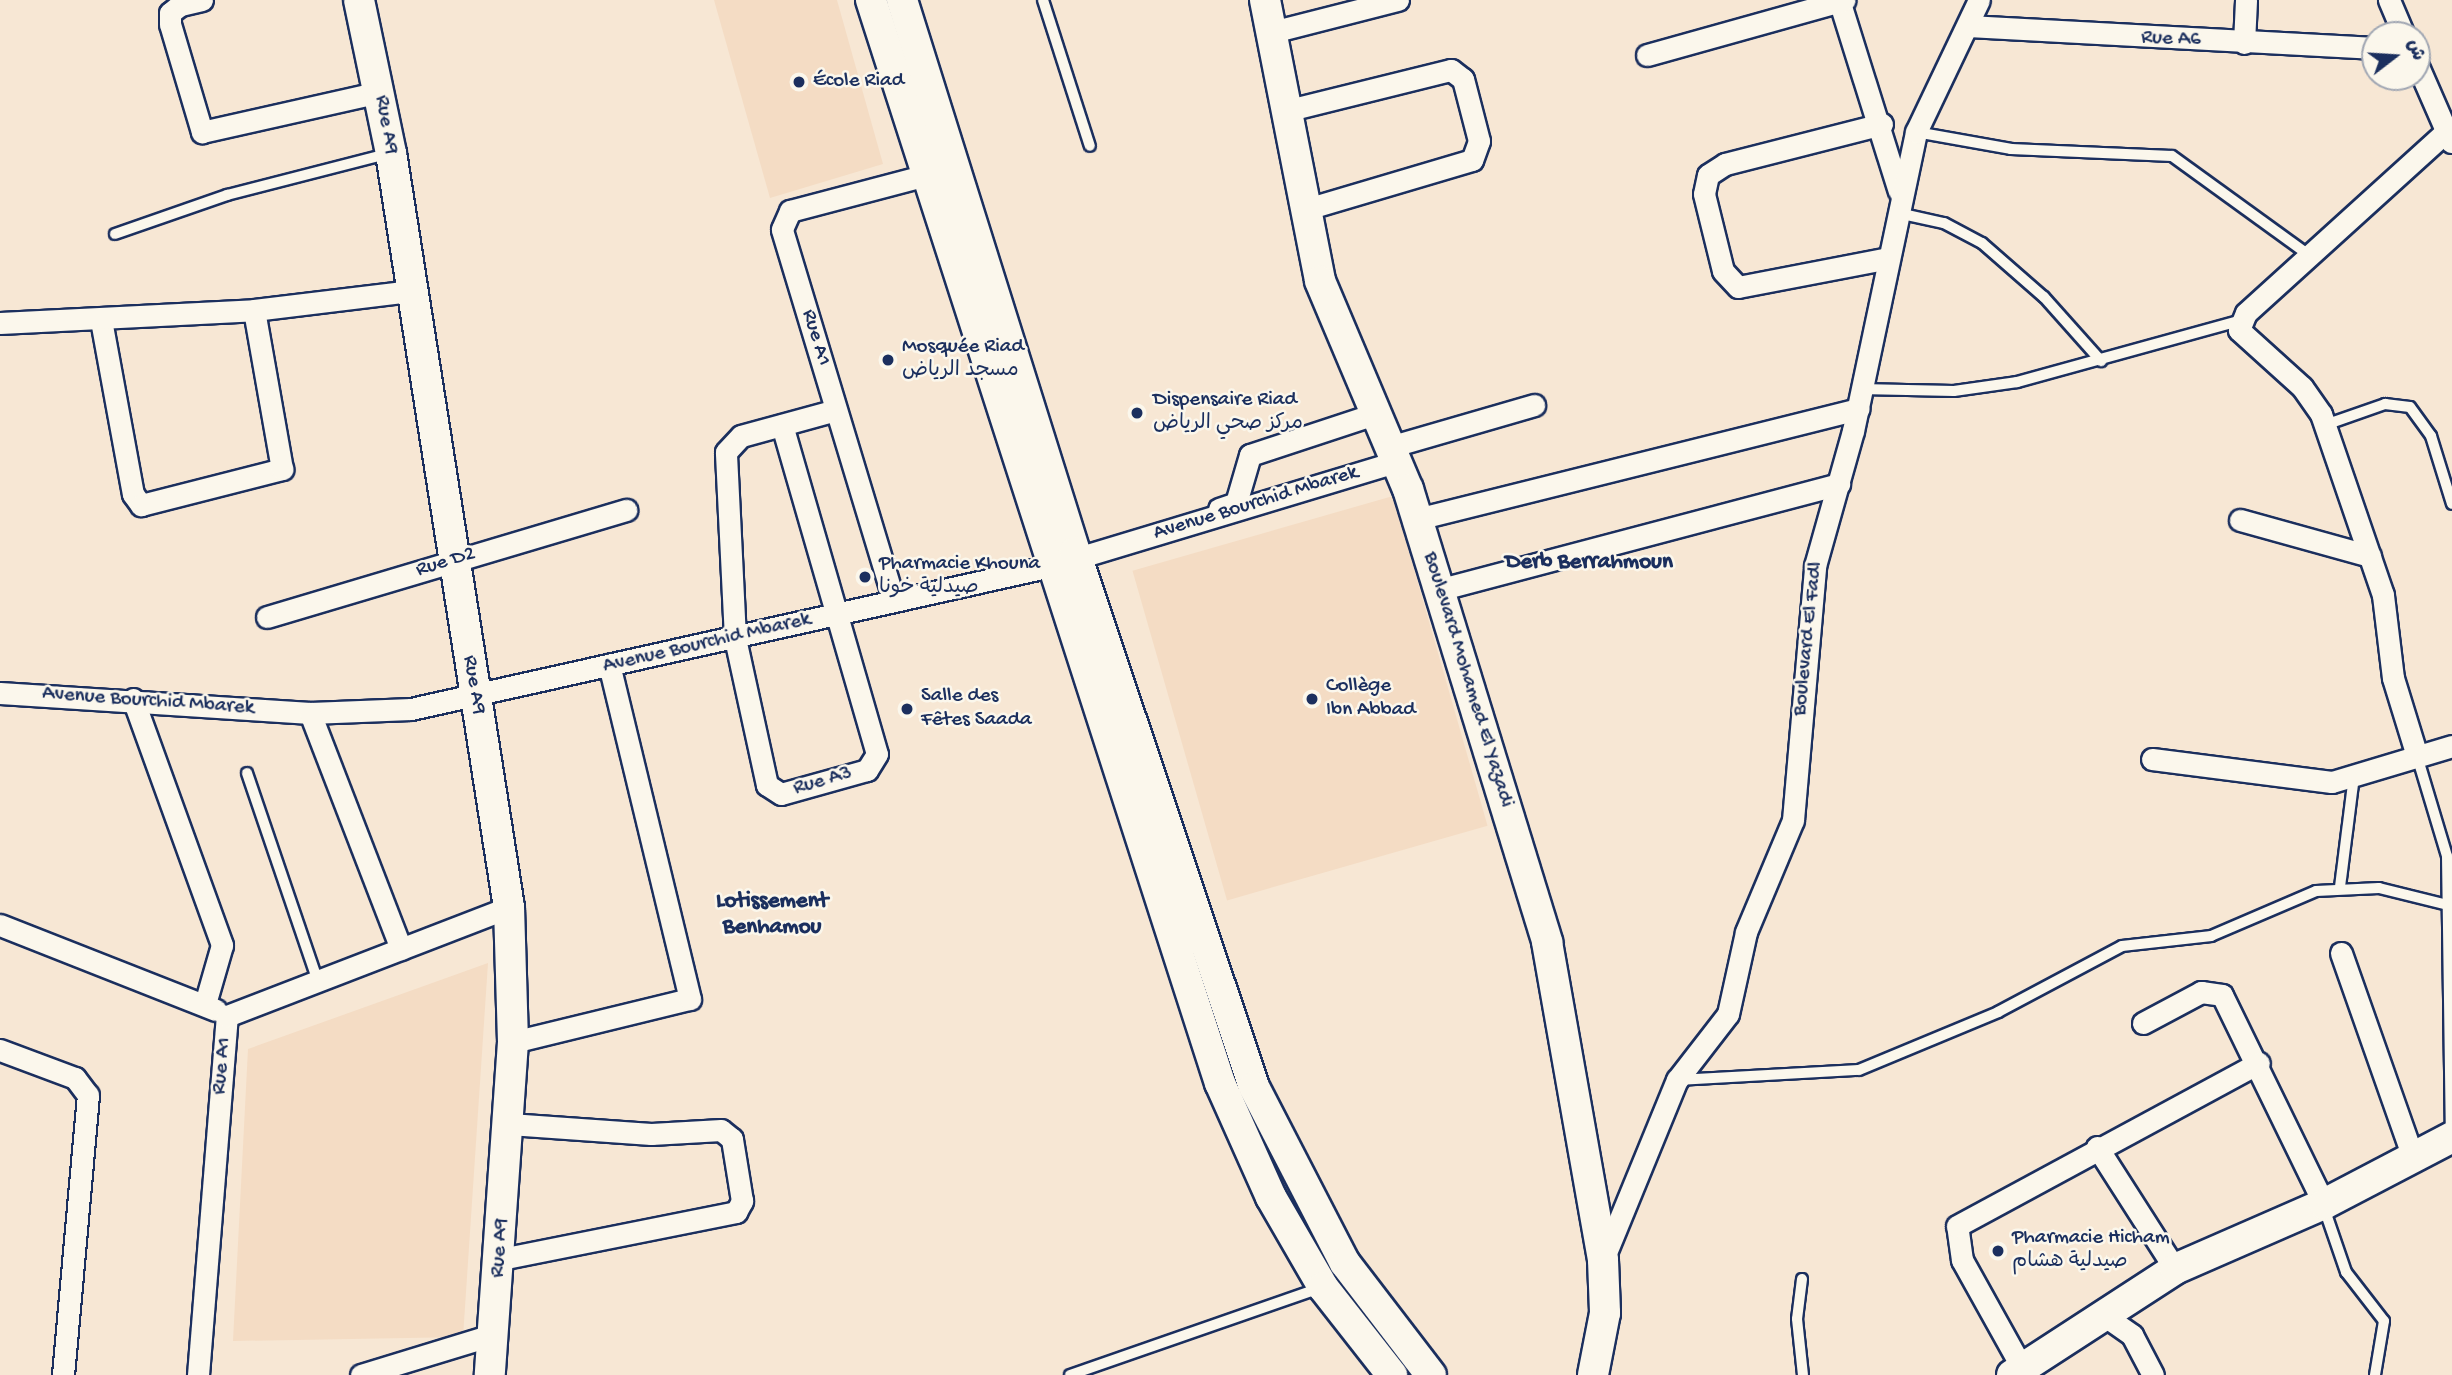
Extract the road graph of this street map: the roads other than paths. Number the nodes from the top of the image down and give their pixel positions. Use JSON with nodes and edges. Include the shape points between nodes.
{"nodes":[{"id":1,"x":202,"y":0,"type":"edge"},
{"id":2,"x":359,"y":0,"type":"edge"},
{"id":3,"x":872,"y":0,"type":"edge"},
{"id":4,"x":902,"y":0,"type":"edge"},
{"id":5,"x":1043,"y":0,"type":"edge"},
{"id":6,"x":1265,"y":0,"type":"edge"},
{"id":7,"x":1398,"y":0,"type":"edge"},
{"id":8,"x":1841,"y":0,"type":"edge"},
{"id":9,"x":1979,"y":0,"type":"edge"},
{"id":10,"x":2246,"y":0,"type":"edge"},
{"id":11,"x":2389,"y":0,"type":"edge"},
{"id":12,"x":2398,"y":21,"type":"edge"},
{"id":13,"x":1968,"y":26,"type":"junction"},
{"id":14,"x":1272,"y":32,"type":"junction"},
{"id":15,"x":2244,"y":43,"type":"junction"},
{"id":16,"x":2361,"y":47,"type":"edge"},
{"id":17,"x":1647,"y":55,"type":"dead end"},
{"id":18,"x":2429,"y":91,"type":"edge"},
{"id":19,"x":380,"y":93,"type":"junction"},
{"id":20,"x":1285,"y":111,"type":"junction"},
{"id":21,"x":1882,"y":124,"type":"junction"},
{"id":22,"x":1916,"y":132,"type":"junction"},
{"id":23,"x":2449,"y":138,"type":"edge"},
{"id":24,"x":1090,"y":146,"type":"dead end"},
{"id":25,"x":391,"y":153,"type":"junction"},
{"id":26,"x":926,"y":175,"type":"junction"},
{"id":27,"x":1899,"y":208,"type":"junction"},
{"id":28,"x":1303,"y":210,"type":"junction"},
{"id":29,"x":115,"y":234,"type":"dead end"},
{"id":30,"x":2309,"y":255,"type":"junction"},
{"id":31,"x":1888,"y":258,"type":"junction"},
{"id":32,"x":412,"y":290,"type":"junction"},
{"id":33,"x":254,"y":310,"type":"junction"},
{"id":34,"x":101,"y":320,"type":"junction"},
{"id":35,"x":2239,"y":321,"type":"junction"},
{"id":36,"x":0,"y":323,"type":"edge"},
{"id":37,"x":2101,"y":361,"type":"junction"},
{"id":38,"x":1859,"y":399,"type":"junction"},
{"id":39,"x":1534,"y":405,"type":"dead end"},
{"id":40,"x":836,"y":410,"type":"junction"},
{"id":41,"x":1378,"y":413,"type":"junction"},
{"id":42,"x":782,"y":425,"type":"junction"},
{"id":43,"x":2325,"y":425,"type":"junction"},
{"id":44,"x":1395,"y":453,"type":"junction"},
{"id":45,"x":1839,"y":484,"type":"junction"},
{"id":46,"x":2452,"y":505,"type":"edge"},
{"id":47,"x":626,"y":510,"type":"dead end"},
{"id":48,"x":1417,"y":519,"type":"junction"},
{"id":49,"x":2240,"y":520,"type":"dead end"},
{"id":50,"x":2370,"y":556,"type":"junction"},
{"id":51,"x":1068,"y":559,"type":"junction"},
{"id":52,"x":452,"y":561,"type":"junction"},
{"id":53,"x":1438,"y":590,"type":"junction"},
{"id":54,"x":894,"y":601,"type":"junction"},
{"id":55,"x":841,"y":614,"type":"junction"},
{"id":56,"x":267,"y":617,"type":"dead end"},
{"id":57,"x":735,"y":638,"type":"junction"},
{"id":58,"x":609,"y":665,"type":"junction"},
{"id":59,"x":0,"y":693,"type":"edge"},
{"id":60,"x":476,"y":698,"type":"junction"},
{"id":61,"x":133,"y":699,"type":"junction"},
{"id":62,"x":310,"y":713,"type":"junction"},
{"id":63,"x":2452,"y":746,"type":"edge"},
{"id":64,"x":2417,"y":755,"type":"junction"},
{"id":65,"x":2152,"y":759,"type":"dead end"},
{"id":66,"x":247,"y":773,"type":"dead end"},
{"id":67,"x":2354,"y":776,"type":"junction"},
{"id":68,"x":2340,"y":887,"type":"junction"},
{"id":69,"x":2451,"y":904,"type":"edge"},
{"id":70,"x":509,"y":907,"type":"junction"},
{"id":71,"x":0,"y":925,"type":"edge"},
{"id":72,"x":401,"y":949,"type":"junction"},
{"id":73,"x":2341,"y":953,"type":"dead end"},
{"id":74,"x":318,"y":981,"type":"junction"},
{"id":75,"x":205,"y":1004,"type":"junction"},
{"id":76,"x":227,"y":1016,"type":"junction"},
{"id":77,"x":2143,"y":1023,"type":"dead end"},
{"id":78,"x":513,"y":1042,"type":"junction"},
{"id":79,"x":0,"y":1050,"type":"edge"},
{"id":80,"x":2259,"y":1063,"type":"junction"},
{"id":81,"x":1677,"y":1080,"type":"junction"},
{"id":82,"x":509,"y":1124,"type":"junction"},
{"id":83,"x":2452,"y":1138,"type":"edge"},
{"id":84,"x":2097,"y":1147,"type":"junction"},
{"id":85,"x":2413,"y":1158,"type":"junction"},
{"id":86,"x":2324,"y":1204,"type":"junction"},
{"id":87,"x":501,"y":1259,"type":"junction"},
{"id":88,"x":1603,"y":1260,"type":"junction"},
{"id":89,"x":2175,"y":1269,"type":"junction"},
{"id":90,"x":1802,"y":1279,"type":"dead end"},
{"id":91,"x":1323,"y":1287,"type":"junction"},
{"id":92,"x":2102,"y":1314,"type":"junction"},
{"id":93,"x":492,"y":1335,"type":"junction"},
{"id":94,"x":2020,"y":1372,"type":"edge"},
{"id":95,"x":63,"y":1375,"type":"edge"},
{"id":96,"x":198,"y":1375,"type":"edge"},
{"id":97,"x":360,"y":1375,"type":"edge"},
{"id":98,"x":490,"y":1375,"type":"edge"},
{"id":99,"x":1070,"y":1375,"type":"edge"},
{"id":100,"x":1392,"y":1375,"type":"edge"},
{"id":101,"x":1431,"y":1375,"type":"edge"},
{"id":102,"x":1594,"y":1375,"type":"edge"},
{"id":103,"x":1803,"y":1375,"type":"edge"},
{"id":104,"x":2153,"y":1375,"type":"edge"},
{"id":105,"x":2375,"y":1375,"type":"edge"}],
"edges":[{"from":1,"to":19,"type":"street","via":[[180,5],[170,24],[202,132]]},
{"from":2,"to":19,"type":"street","name":"Rue A9"},
{"from":3,"to":26,"type":"street"},
{"from":4,"to":51,"type":"street"},
{"from":5,"to":24,"type":"lane"},
{"from":6,"to":14,"type":"street","name":"Boulevard Mohamed El Yazadi"},
{"from":7,"to":14,"type":"street"},
{"from":8,"to":17,"type":"street"},
{"from":8,"to":21,"type":"street"},
{"from":9,"to":13,"type":"street","name":"Boulevard El Fadl"},
{"from":10,"to":15,"type":"street"},
{"from":11,"to":12,"type":"street"},
{"from":13,"to":15,"type":"street","name":"Rue A6"},
{"from":13,"to":22,"type":"street","name":"Boulevard El Fadl"},
{"from":14,"to":20,"type":"street","name":"Boulevard Mohamed El Yazadi"},
{"from":15,"to":16,"type":"street","name":"Rue A6"},
{"from":18,"to":23,"type":"street"},
{"from":19,"to":25,"type":"street","name":"Rue A9"},
{"from":20,"to":28,"type":"street","name":"Boulevard Mohamed El Yazadi"},
{"from":20,"to":28,"type":"street","via":[[1451,69],[1463,79],[1479,141],[1472,160]]},
{"from":21,"to":27,"type":"street"},
{"from":21,"to":31,"type":"street","via":[[1725,164],[1707,175],[1704,194],[1730,284],[1774,284]]},
{"from":22,"to":27,"type":"street","name":"Boulevard El Fadl"},
{"from":22,"to":30,"type":"lane","via":[[2011,149],[2172,156]]},
{"from":23,"to":30,"type":"street"},
{"from":25,"to":29,"type":"lane","via":[[179,209]]},
{"from":25,"to":32,"type":"street","name":"Rue A9"},
{"from":26,"to":40,"type":"street","name":"Rue A1","via":[[802,206],[784,219]]},
{"from":26,"to":51,"type":"street"},
{"from":27,"to":31,"type":"street","name":"Boulevard El Fadl"},
{"from":27,"to":37,"type":"lane","via":[[1944,223],[1982,243],[2044,297]]},
{"from":28,"to":41,"type":"street","name":"Boulevard Mohamed El Yazadi","via":[[1331,312]]},
{"from":30,"to":35,"type":"street"},
{"from":31,"to":38,"type":"street","name":"Boulevard El Fadl"},
{"from":32,"to":33,"type":"street"},
{"from":32,"to":52,"type":"street","name":"Rue A9"},
{"from":33,"to":34,"type":"street"},
{"from":33,"to":34,"type":"street","via":[[282,469],[141,505],[133,494]]},
{"from":34,"to":36,"type":"street"},
{"from":35,"to":37,"type":"lane"},
{"from":35,"to":43,"type":"street","via":[[2242,336],[2302,387]]},
{"from":37,"to":38,"type":"lane","via":[[1954,391]]},
{"from":38,"to":45,"type":"street","name":"Boulevard El Fadl"},
{"from":38,"to":48,"type":"street"},
{"from":39,"to":44,"type":"street","name":"Avenue Bourchid Mbarek"},
{"from":40,"to":42,"type":"street"},
{"from":40,"to":54,"type":"street","name":"Rue A1"},
{"from":41,"to":44,"type":"street","name":"Boulevard Mohamed El Yazadi"},
{"from":41,"to":51,"type":"street","via":[[1250,455],[1232,505]]},
{"from":42,"to":55,"type":"street","name":"Rue A3"},
{"from":42,"to":57,"type":"street","name":"Rue A3","via":[[730,442]]},
{"from":43,"to":46,"type":"lane","via":[[2385,404],[2410,407],[2431,436]]},
{"from":43,"to":50,"type":"street"},
{"from":44,"to":48,"type":"street","name":"Boulevard Mohamed El Yazadi"},
{"from":44,"to":51,"type":"street","name":"Avenue Bourchid Mbarek"},
{"from":45,"to":53,"type":"street"},
{"from":45,"to":81,"type":"street","name":"Boulevard El Fadl","via":[[1810,597],[1793,820],[1746,932],[1728,1014]]},
{"from":47,"to":52,"type":"street","name":"Rue D2"},
{"from":48,"to":53,"type":"street","name":"Boulevard Mohamed El Yazadi"},
{"from":49,"to":50,"type":"street"},
{"from":50,"to":64,"type":"street","via":[[2383,595],[2393,678]]},
{"from":51,"to":54,"type":"street","name":"Avenue Bourchid Mbarek"},
{"from":51,"to":91,"type":"street","via":[[1220,1083],[1271,1196]]},
{"from":51,"to":101,"type":"street","via":[[1254,1087],[1345,1263]]},
{"from":52,"to":56,"type":"street","name":"Rue D2"},
{"from":52,"to":60,"type":"street","name":"Rue A9"},
{"from":53,"to":88,"type":"street","name":"Boulevard Mohamed El Yazadi","via":[[1547,942]]},
{"from":54,"to":55,"type":"street","name":"Avenue Bourchid Mbarek"},
{"from":55,"to":57,"type":"street","name":"Avenue Bourchid Mbarek"},
{"from":55,"to":57,"type":"street","name":"Rue A3","via":[[875,764],[781,794],[767,785]]},
{"from":57,"to":58,"type":"street","name":"Avenue Bourchid Mbarek"},
{"from":58,"to":60,"type":"street","name":"Avenue Bourchid Mbarek"},
{"from":58,"to":78,"type":"street","via":[[690,999]]},
{"from":59,"to":61,"type":"street","name":"Avenue Bourchid Mbarek"},
{"from":60,"to":62,"type":"street","name":"Avenue Bourchid Mbarek","via":[[383,713]]},
{"from":60,"to":70,"type":"street","name":"Rue A9"},
{"from":61,"to":62,"type":"street","name":"Avenue Bourchid Mbarek"},
{"from":61,"to":75,"type":"street","via":[[222,945]]},
{"from":62,"to":72,"type":"street"},
{"from":63,"to":64,"type":"street"},
{"from":64,"to":67,"type":"street"},
{"from":64,"to":69,"type":"lane","via":[[2443,828]]},
{"from":65,"to":67,"type":"street","via":[[2302,780]]},
{"from":66,"to":74,"type":"lane"},
{"from":67,"to":68,"type":"lane"},
{"from":68,"to":69,"type":"lane"},
{"from":68,"to":81,"type":"lane","via":[[2304,895],[2211,936],[2122,946],[1998,1012],[1859,1070]]},
{"from":69,"to":83,"type":"lane"},
{"from":70,"to":72,"type":"street","name":"Rue A1"},
{"from":70,"to":78,"type":"street","name":"Rue A9"},
{"from":71,"to":75,"type":"street"},
{"from":72,"to":74,"type":"street","name":"Rue A1"},
{"from":73,"to":85,"type":"street"},
{"from":74,"to":76,"type":"street","name":"Rue A1"},
{"from":75,"to":76,"type":"street"},
{"from":76,"to":96,"type":"street","name":"Rue A1"},
{"from":77,"to":80,"type":"street","via":[[2213,992],[2231,1006]]},
{"from":78,"to":82,"type":"street","name":"Rue A9"},
{"from":79,"to":95,"type":"street","via":[[75,1078],[89,1096]]},
{"from":80,"to":84,"type":"street"},
{"from":80,"to":86,"type":"street"},
{"from":81,"to":88,"type":"street","name":"Boulevard El Fadl"},
{"from":82,"to":87,"type":"street","name":"Rue A9"},
{"from":82,"to":87,"type":"street","via":[[651,1134],[721,1130],[732,1139],[742,1201],[736,1212]]},
{"from":83,"to":85,"type":"street"},
{"from":84,"to":89,"type":"street"},
{"from":84,"to":94,"type":"street","via":[[1957,1226],[1962,1260]]},
{"from":85,"to":86,"type":"street"},
{"from":86,"to":89,"type":"street"},
{"from":86,"to":105,"type":"lane","via":[[2346,1272],[2384,1321]]},
{"from":87,"to":93,"type":"street","name":"Rue A9"},
{"from":88,"to":102,"type":"street","name":"Boulevard Mohamed El Yazadi","via":[[1605,1313]]},
{"from":89,"to":92,"type":"street"},
{"from":90,"to":103,"type":"lane","via":[[1797,1319]]},
{"from":91,"to":99,"type":"lane"},
{"from":91,"to":100,"type":"street"},
{"from":92,"to":94,"type":"street"},
{"from":92,"to":104,"type":"street","via":[[2132,1335]]},
{"from":93,"to":97,"type":"street"},
{"from":93,"to":98,"type":"street","name":"Rue A9"}]}
